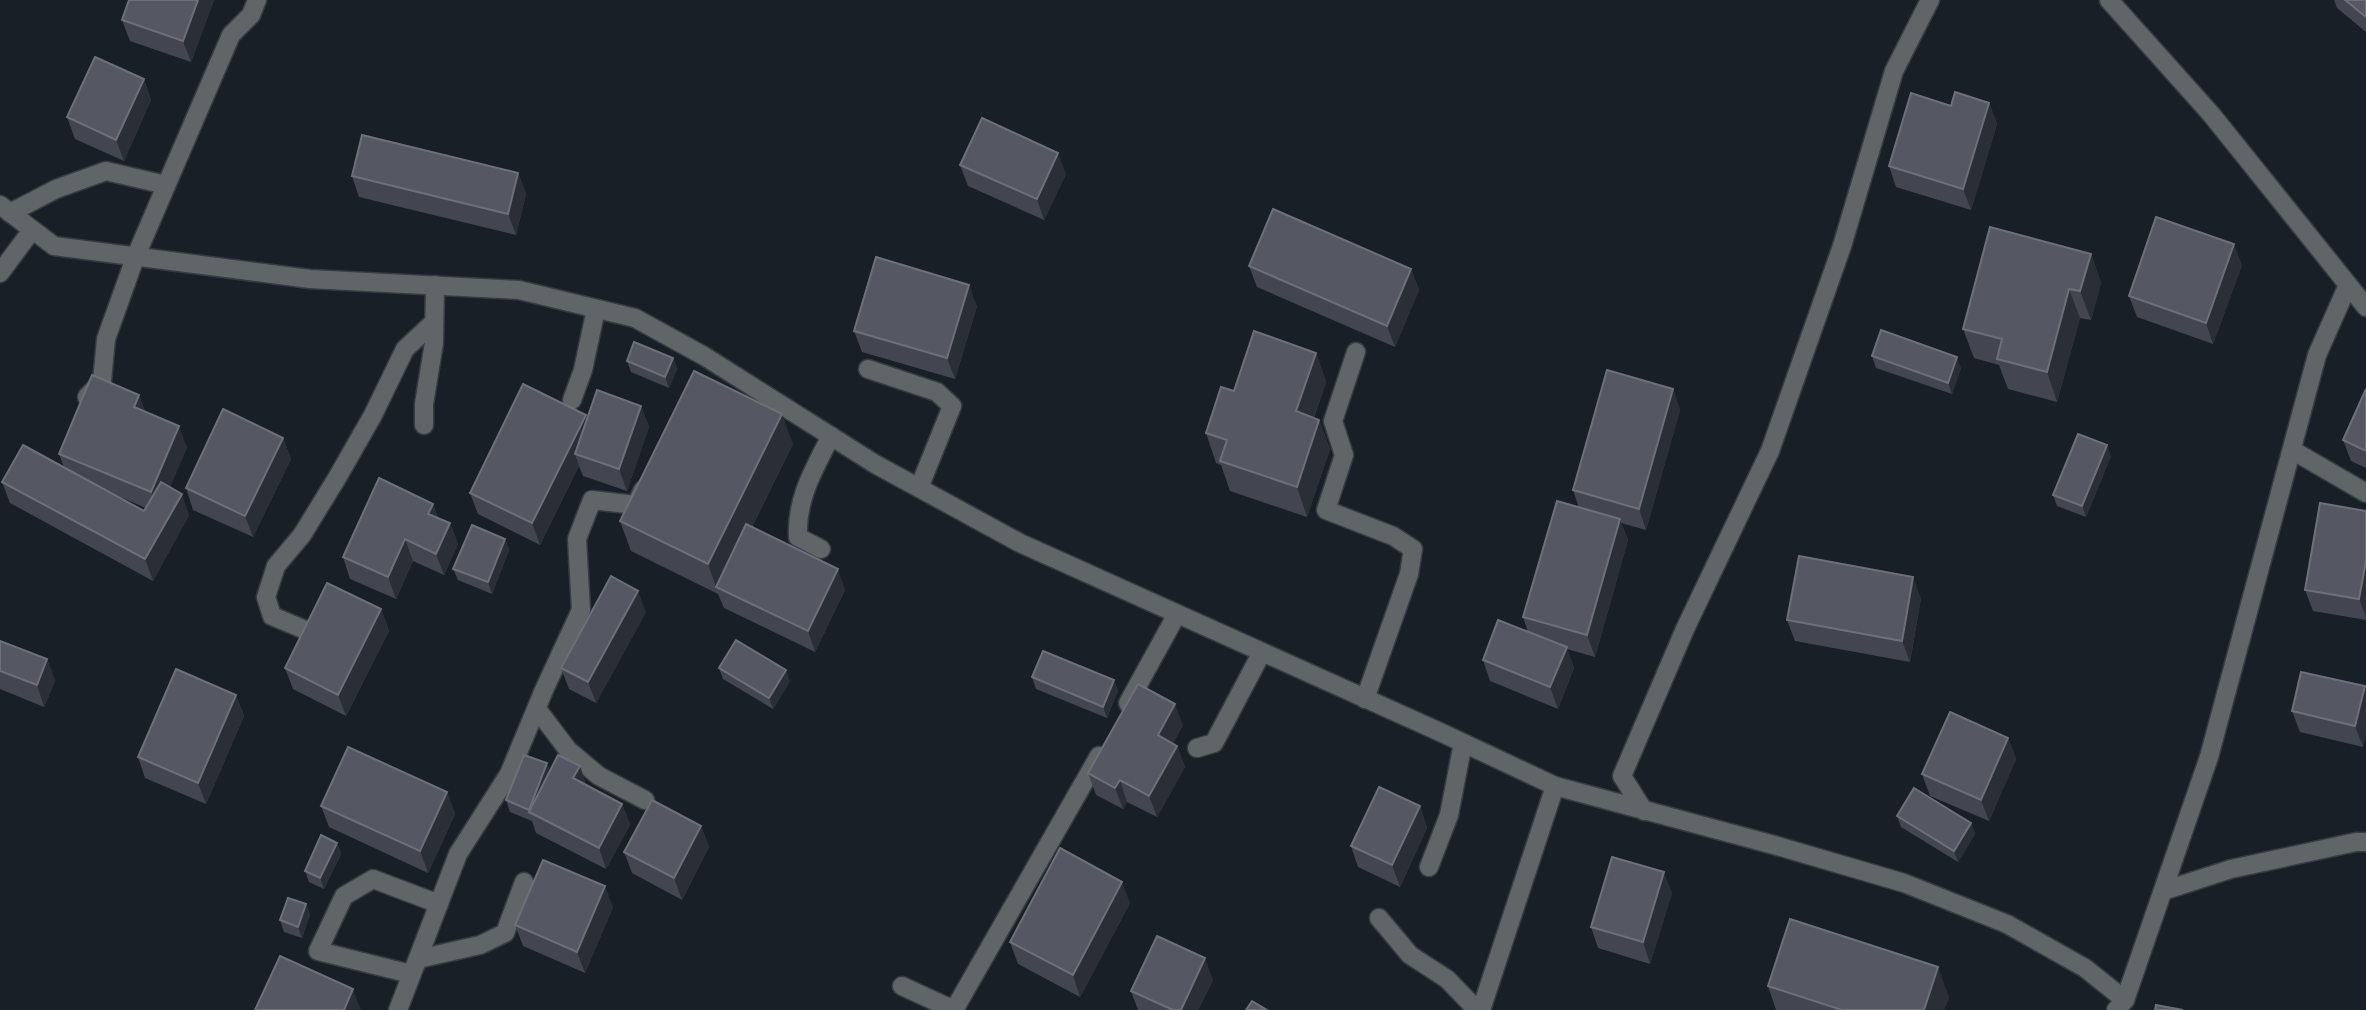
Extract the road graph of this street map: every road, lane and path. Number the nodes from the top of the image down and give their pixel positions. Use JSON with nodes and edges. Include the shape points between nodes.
{"nodes":[{"id":1,"x":257,"y":0,"type":"edge"},
{"id":2,"x":1930,"y":0,"type":"edge"},
{"id":3,"x":2109,"y":0,"type":"edge"},
{"id":4,"x":166,"y":186,"type":"junction"},
{"id":5,"x":5,"y":209,"type":"edge"},
{"id":6,"x":32,"y":230,"type":"junction"},
{"id":7,"x":135,"y":258,"type":"junction"},
{"id":8,"x":0,"y":273,"type":"edge"},
{"id":9,"x":435,"y":285,"type":"junction"},
{"id":10,"x":2348,"y":285,"type":"junction"},
{"id":11,"x":2366,"y":307,"type":"edge"},
{"id":12,"x":596,"y":309,"type":"junction"},
{"id":13,"x":434,"y":322,"type":"junction"},
{"id":14,"x":1356,"y":352,"type":"dead end"},
{"id":15,"x":868,"y":369,"type":"dead end"},
{"id":16,"x":572,"y":400,"type":"dead end"},
{"id":17,"x":79,"y":411,"type":"edge"},
{"id":18,"x":424,"y":425,"type":"dead end"},
{"id":19,"x":831,"y":436,"type":"junction"},
{"id":20,"x":2292,"y":450,"type":"junction"},
{"id":21,"x":648,"y":480,"type":"edge"},
{"id":22,"x":919,"y":488,"type":"junction"},
{"id":23,"x":2366,"y":493,"type":"edge"},
{"id":24,"x":821,"y":550,"type":"dead end"},
{"id":25,"x":1177,"y":614,"type":"junction"},
{"id":26,"x":303,"y":629,"type":"edge"},
{"id":27,"x":1262,"y":652,"type":"junction"},
{"id":28,"x":1365,"y":699,"type":"junction"},
{"id":29,"x":537,"y":709,"type":"junction"},
{"id":30,"x":1120,"y":718,"type":"edge"},
{"id":31,"x":1108,"y":741,"type":"edge"},
{"id":32,"x":1463,"y":743,"type":"junction"},
{"id":33,"x":1197,"y":748,"type":"dead end"},
{"id":34,"x":1555,"y":786,"type":"junction"},
{"id":35,"x":645,"y":800,"type":"dead end"},
{"id":36,"x":1644,"y":811,"type":"junction"},
{"id":37,"x":2366,"y":842,"type":"edge"},
{"id":38,"x":1429,"y":867,"type":"dead end"},
{"id":39,"x":524,"y":882,"type":"dead end"},
{"id":40,"x":2163,"y":891,"type":"junction"},
{"id":41,"x":439,"y":904,"type":"junction"},
{"id":42,"x":1379,"y":918,"type":"dead end"},
{"id":43,"x":414,"y":967,"type":"junction"},
{"id":44,"x":902,"y":986,"type":"dead end"},
{"id":45,"x":2120,"y":1005,"type":"edge"},
{"id":46,"x":398,"y":1010,"type":"edge"},
{"id":47,"x":1479,"y":1010,"type":"edge"}],
"edges":[{"from":1,"to":4,"type":"street","via":[[251,15],[231,35]]},
{"from":2,"to":36,"type":"street","via":[[1894,71],[1842,246],[1770,451],[1685,629],[1622,776]]},
{"from":3,"to":10,"type":"street","via":[[2211,114]]},
{"from":4,"to":5,"type":"street","via":[[106,171]]},
{"from":4,"to":7,"type":"street"},
{"from":5,"to":6,"type":"street"},
{"from":6,"to":7,"type":"street","via":[[54,246]]},
{"from":6,"to":8,"type":"street"},
{"from":7,"to":9,"type":"street","via":[[310,279]]},
{"from":7,"to":17,"type":"street","via":[[106,339],[102,381]]},
{"from":9,"to":12,"type":"street","via":[[519,290]]},
{"from":9,"to":13,"type":"street"},
{"from":10,"to":11,"type":"street"},
{"from":10,"to":20,"type":"street","via":[[2317,355]]},
{"from":12,"to":16,"type":"street"},
{"from":12,"to":19,"type":"street","via":[[635,318],[701,362]]},
{"from":13,"to":18,"type":"street"},
{"from":13,"to":26,"type":"street","via":[[405,349],[337,478],[302,535],[276,566],[267,597],[272,616]]},
{"from":14,"to":28,"type":"street","via":[[1333,421],[1343,455],[1326,510],[1393,536],[1413,549],[1409,574]]},
{"from":15,"to":22,"type":"street","via":[[937,392],[952,406]]},
{"from":19,"to":22,"type":"street"},
{"from":19,"to":24,"type":"street","via":[[805,488],[797,521],[798,537]]},
{"from":20,"to":23,"type":"street"},
{"from":20,"to":40,"type":"street","via":[[2209,757]]},
{"from":21,"to":29,"type":"street","via":[[636,505],[592,500],[577,539],[581,610]]},
{"from":22,"to":25,"type":"street","via":[[1020,543]]},
{"from":25,"to":27,"type":"street"},
{"from":25,"to":30,"type":"street"},
{"from":27,"to":28,"type":"street"},
{"from":27,"to":33,"type":"street","via":[[1214,743]]},
{"from":28,"to":32,"type":"street"},
{"from":29,"to":35,"type":"street","via":[[568,750],[599,776]]},
{"from":29,"to":41,"type":"street","via":[[509,774],[458,853]]},
{"from":31,"to":44,"type":"street","via":[[954,1010]]},
{"from":32,"to":34,"type":"street"},
{"from":32,"to":38,"type":"street","via":[[1449,815]]},
{"from":34,"to":36,"type":"street"},
{"from":34,"to":47,"type":"street"},
{"from":36,"to":45,"type":"street","via":[[1904,883],[2007,924],[2085,968]]},
{"from":37,"to":40,"type":"street","via":[[2231,869]]},
{"from":39,"to":43,"type":"street","via":[[505,933]]},
{"from":40,"to":45,"type":"street"},
{"from":41,"to":43,"type":"street"},
{"from":41,"to":43,"type":"street","via":[[373,879],[344,896],[318,951]]},
{"from":42,"to":47,"type":"street","via":[[1410,955],[1447,979]]},
{"from":43,"to":46,"type":"street"}]}
